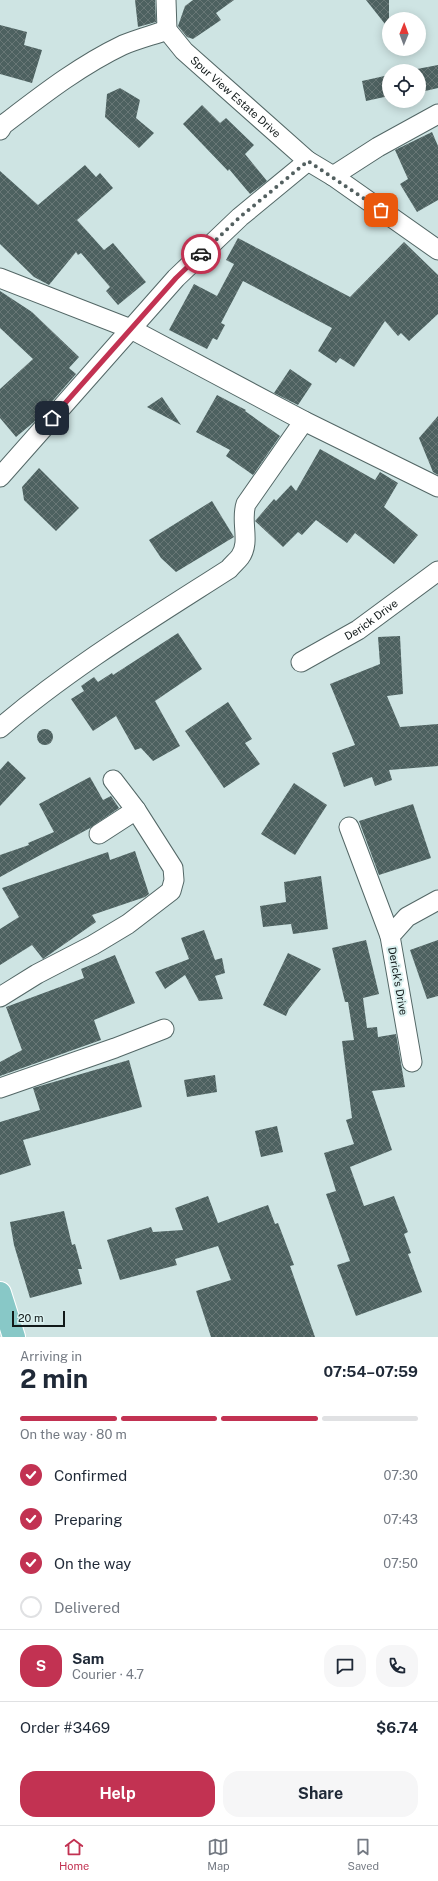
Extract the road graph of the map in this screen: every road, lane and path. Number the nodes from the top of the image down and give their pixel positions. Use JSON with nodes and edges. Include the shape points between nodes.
{"nodes":[{"id":1,"x":166,"y":0,"type":"edge"},
{"id":2,"x":167,"y":30,"type":"junction"},
{"id":3,"x":438,"y":114,"type":"edge"},
{"id":4,"x":0,"y":130,"type":"edge"},
{"id":5,"x":308,"y":161,"type":"junction"},
{"id":6,"x":333,"y":176,"type":"junction"},
{"id":7,"x":438,"y":250,"type":"edge"},
{"id":8,"x":0,"y":278,"type":"edge"},
{"id":9,"x":131,"y":329,"type":"junction"},
{"id":10,"x":304,"y":421,"type":"junction"},
{"id":11,"x":0,"y":477,"type":"edge"},
{"id":12,"x":438,"y":487,"type":"edge"},
{"id":13,"x":438,"y":570,"type":"edge"},
{"id":14,"x":301,"y":662,"type":"dead end"},
{"id":15,"x":0,"y":728,"type":"edge"},
{"id":16,"x":113,"y":780,"type":"dead end"},
{"id":17,"x":136,"y":810,"type":"junction"},
{"id":18,"x":349,"y":827,"type":"dead end"},
{"id":19,"x":99,"y":834,"type":"dead end"},
{"id":20,"x":438,"y":900,"type":"edge"},
{"id":21,"x":390,"y":936,"type":"junction"},
{"id":22,"x":0,"y":997,"type":"edge"},
{"id":23,"x":164,"y":1029,"type":"dead end"},
{"id":24,"x":412,"y":1062,"type":"dead end"},
{"id":25,"x":0,"y":1088,"type":"edge"},
{"id":26,"x":0,"y":1293,"type":"edge"},
{"id":27,"x":14,"y":1337,"type":"edge"}],
"edges":[{"from":1,"to":2,"type":"street"},
{"from":2,"to":4,"type":"street","via":[[124,44],[80,68],[3,125]]},
{"from":2,"to":5,"type":"street","name":"Spur View Estate Drive","via":[[184,51]]},
{"from":3,"to":6,"type":"street","via":[[378,147]]},
{"from":5,"to":6,"type":"street","name":"Spur View Estate Drive"},
{"from":5,"to":9,"type":"street","via":[[240,217],[181,273]]},
{"from":6,"to":7,"type":"street","name":"Spur View Estate Drive"},
{"from":8,"to":9,"type":"street"},
{"from":9,"to":10,"type":"street"},
{"from":9,"to":11,"type":"street"},
{"from":10,"to":12,"type":"street"},
{"from":10,"to":15,"type":"street","via":[[246,504],[243,513],[245,547],[229,569],[102,652]]},
{"from":13,"to":14,"type":"street","name":"Derick Drive","via":[[358,630]]},
{"from":16,"to":17,"type":"street"},
{"from":17,"to":19,"type":"street"},
{"from":17,"to":22,"type":"street","via":[[172,868],[174,880],[171,891],[128,924]]},
{"from":18,"to":21,"type":"street"},
{"from":20,"to":21,"type":"street","name":"Derick's Drive","via":[[407,917]]},
{"from":21,"to":24,"type":"street","name":"Derick's Drive"},
{"from":23,"to":25,"type":"street"},
{"from":26,"to":27,"type":"main road"}]}
